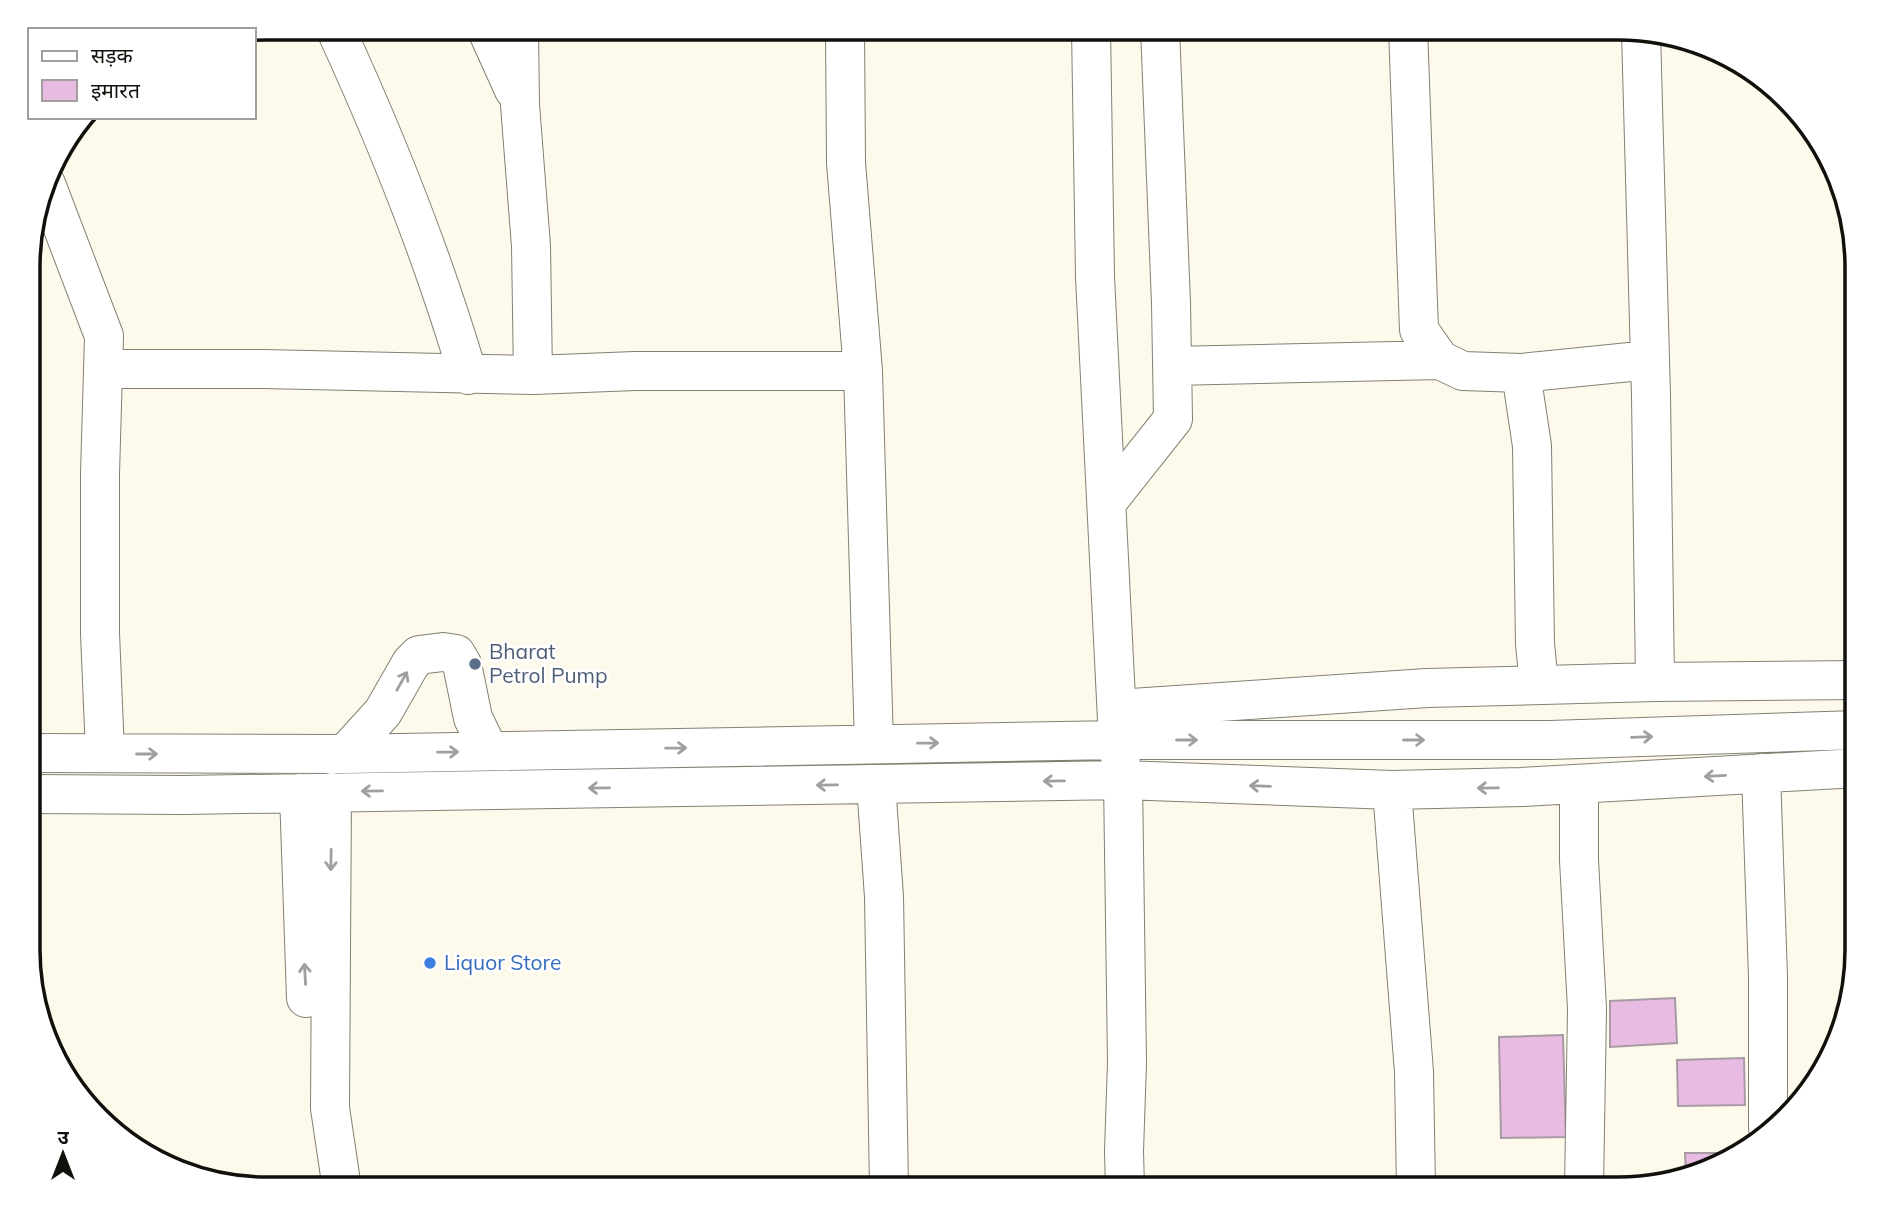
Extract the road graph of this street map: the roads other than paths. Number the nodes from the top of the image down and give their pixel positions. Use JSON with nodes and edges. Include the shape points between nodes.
{"nodes":[{"id":1,"x":341,"y":40,"type":"edge"},
{"id":2,"x":491,"y":40,"type":"edge"},
{"id":3,"x":519,"y":40,"type":"edge"},
{"id":4,"x":845,"y":40,"type":"edge"},
{"id":5,"x":1091,"y":40,"type":"edge"},
{"id":6,"x":1160,"y":40,"type":"edge"},
{"id":7,"x":1408,"y":40,"type":"edge"},
{"id":8,"x":1641,"y":42,"type":"edge"},
{"id":9,"x":520,"y":104,"type":"junction"},
{"id":10,"x":51,"y":197,"type":"edge"},
{"id":11,"x":1440,"y":360,"type":"junction"},
{"id":12,"x":1650,"y":360,"type":"junction"},
{"id":13,"x":1172,"y":366,"type":"junction"},
{"id":14,"x":103,"y":369,"type":"junction"},
{"id":15,"x":863,"y":371,"type":"junction"},
{"id":16,"x":1521,"y":373,"type":"junction"},
{"id":17,"x":468,"y":375,"type":"junction"},
{"id":18,"x":533,"y":375,"type":"junction"},
{"id":19,"x":1108,"y":501,"type":"junction"},
{"id":20,"x":1844,"y":680,"type":"edge"},
{"id":21,"x":1655,"y":682,"type":"junction"},
{"id":22,"x":1539,"y":684,"type":"junction"},
{"id":23,"x":1118,"y":724,"type":"junction"},
{"id":24,"x":1844,"y":730,"type":"edge"},
{"id":25,"x":874,"y":744,"type":"junction"},
{"id":26,"x":489,"y":751,"type":"junction"},
{"id":27,"x":40,"y":753,"type":"edge"},
{"id":28,"x":105,"y":753,"type":"junction"},
{"id":29,"x":345,"y":754,"type":"junction"},
{"id":30,"x":1844,"y":769,"type":"edge"},
{"id":31,"x":1761,"y":773,"type":"junction"},
{"id":32,"x":1123,"y":780,"type":"junction"},
{"id":33,"x":876,"y":784,"type":"junction"},
{"id":34,"x":1579,"y":784,"type":"junction"},
{"id":35,"x":1392,"y":790,"type":"junction"},
{"id":36,"x":315,"y":792,"type":"junction"},
{"id":37,"x":40,"y":794,"type":"edge"},
{"id":38,"x":1768,"y":1119,"type":"edge"},
{"id":39,"x":1125,"y":1176,"type":"edge"},
{"id":40,"x":1416,"y":1176,"type":"edge"},
{"id":41,"x":1584,"y":1176,"type":"edge"},
{"id":42,"x":315,"y":1177,"type":"edge"},
{"id":43,"x":340,"y":1177,"type":"edge"},
{"id":44,"x":889,"y":1177,"type":"edge"}],
"edges":[{"from":1,"to":17,"type":"street","via":[[445,296]]},
{"from":2,"to":9,"type":"street"},
{"from":3,"to":9,"type":"street"},
{"from":4,"to":15,"type":"street","via":[[846,163]]},
{"from":5,"to":19,"type":"street","via":[[1095,276]]},
{"from":6,"to":13,"type":"street"},
{"from":7,"to":11,"type":"street","via":[[1419,330]]},
{"from":8,"to":12,"type":"street"},
{"from":9,"to":18,"type":"street","via":[[531,246]]},
{"from":10,"to":14,"type":"street","via":[[104,336]]},
{"from":11,"to":13,"type":"street"},
{"from":11,"to":16,"type":"street","via":[[1463,371]]},
{"from":12,"to":16,"type":"street"},
{"from":12,"to":21,"type":"street"},
{"from":13,"to":19,"type":"street","via":[[1173,419]]},
{"from":14,"to":17,"type":"street"},
{"from":14,"to":28,"type":"street","via":[[100,633]]},
{"from":15,"to":18,"type":"street"},
{"from":15,"to":25,"type":"street"},
{"from":16,"to":22,"type":"street","via":[[1532,446]]},
{"from":17,"to":18,"type":"street"},
{"from":19,"to":23,"type":"street"},
{"from":20,"to":21,"type":"street"},
{"from":21,"to":22,"type":"street"},
{"from":22,"to":23,"type":"street","via":[[1427,688]]},
{"from":23,"to":24,"type":"street","one_way":true,"via":[[1550,740]]},
{"from":25,"to":23,"type":"street","one_way":true},
{"from":23,"to":32,"type":"street"},
{"from":26,"to":25,"type":"street","one_way":true},
{"from":29,"to":26,"type":"street","one_way":true},
{"from":29,"to":26,"type":"street","one_way":true,"via":[[383,712],[411,663],[419,655],[443,652],[456,654],[462,664],[473,718]]},
{"from":27,"to":28,"type":"street"},
{"from":28,"to":29,"type":"street","one_way":true},
{"from":30,"to":31,"type":"street"},
{"from":31,"to":34,"type":"street","one_way":true},
{"from":31,"to":38,"type":"street"},
{"from":32,"to":33,"type":"street","one_way":true},
{"from":35,"to":32,"type":"street","one_way":true},
{"from":32,"to":39,"type":"street"},
{"from":33,"to":36,"type":"street","one_way":true},
{"from":33,"to":44,"type":"street","via":[[884,897]]},
{"from":34,"to":35,"type":"street","one_way":true},
{"from":34,"to":41,"type":"street","via":[[1587,1009]]},
{"from":35,"to":40,"type":"street","via":[[1413,1072]]},
{"from":36,"to":37,"type":"street"},
{"from":42,"to":36,"type":"street","one_way":true},
{"from":36,"to":43,"type":"street","one_way":true,"via":[[330,1108]]}]}
